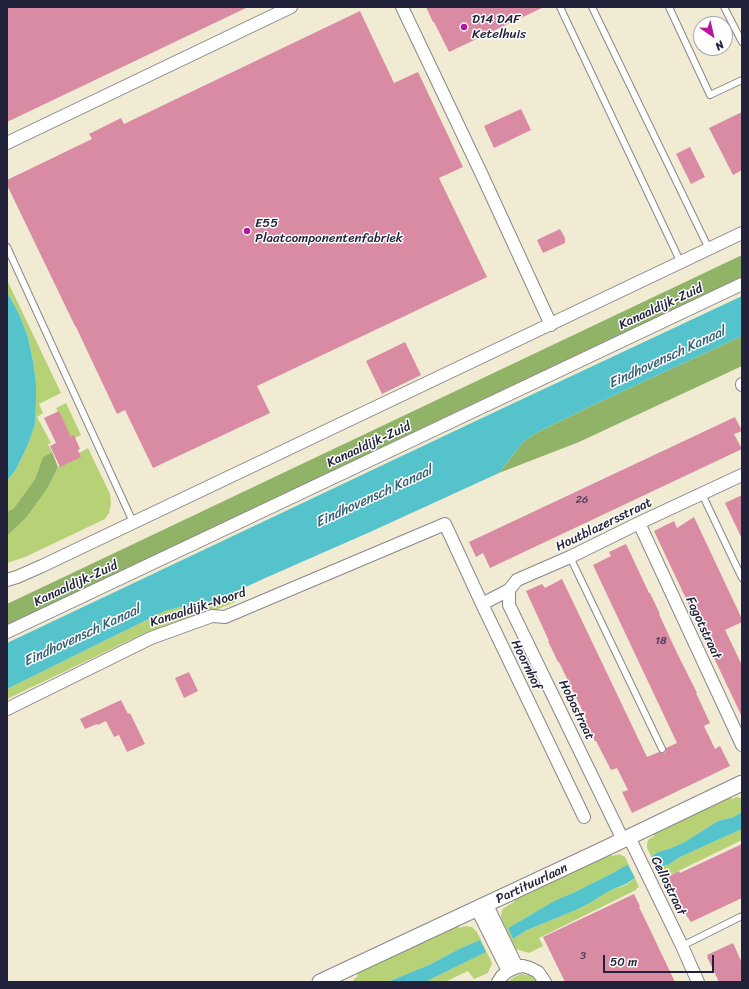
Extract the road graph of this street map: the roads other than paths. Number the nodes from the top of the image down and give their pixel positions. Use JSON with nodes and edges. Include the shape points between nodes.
{"nodes":[{"id":1,"x":291,"y":7,"type":"edge"},
{"id":2,"x":402,"y":7,"type":"edge"},
{"id":3,"x":560,"y":7,"type":"edge"},
{"id":4,"x":592,"y":7,"type":"edge"},
{"id":5,"x":669,"y":7,"type":"edge"},
{"id":6,"x":724,"y":7,"type":"edge"},
{"id":7,"x":742,"y":42,"type":"edge"},
{"id":8,"x":742,"y":80,"type":"edge"},
{"id":9,"x":7,"y":142,"type":"edge"},
{"id":10,"x":742,"y":234,"type":"edge"},
{"id":11,"x":7,"y":247,"type":"edge"},
{"id":12,"x":710,"y":249,"type":"junction"},
{"id":13,"x":681,"y":263,"type":"junction"},
{"id":14,"x":742,"y":284,"type":"edge"},
{"id":15,"x":551,"y":325,"type":"junction"},
{"id":16,"x":742,"y":475,"type":"edge"},
{"id":17,"x":702,"y":494,"type":"junction"},
{"id":18,"x":133,"y":522,"type":"junction"},
{"id":19,"x":639,"y":523,"type":"junction"},
{"id":20,"x":445,"y":524,"type":"joint"},
{"id":21,"x":570,"y":557,"type":"junction"},
{"id":22,"x":742,"y":578,"type":"edge"},
{"id":23,"x":7,"y":580,"type":"edge"},
{"id":24,"x":509,"y":590,"type":"junction"},
{"id":25,"x":482,"y":604,"type":"junction"},
{"id":26,"x":7,"y":632,"type":"edge"},
{"id":27,"x":7,"y":708,"type":"edge"},
{"id":28,"x":742,"y":745,"type":"edge"},
{"id":29,"x":662,"y":749,"type":"dead end"},
{"id":30,"x":742,"y":783,"type":"edge"},
{"id":31,"x":584,"y":817,"type":"dead end"},
{"id":32,"x":626,"y":839,"type":"junction"},
{"id":33,"x":482,"y":907,"type":"junction"},
{"id":34,"x":740,"y":917,"type":"dead end"},
{"id":35,"x":682,"y":946,"type":"junction"},
{"id":36,"x":512,"y":969,"type":"junction"},
{"id":37,"x":329,"y":980,"type":"edge"},
{"id":38,"x":498,"y":982,"type":"edge"},
{"id":39,"x":545,"y":982,"type":"edge"},
{"id":40,"x":698,"y":982,"type":"edge"}],
"edges":[{"from":1,"to":9,"type":"street"},
{"from":2,"to":15,"type":"street"},
{"from":3,"to":13,"type":"lane"},
{"from":4,"to":12,"type":"lane"},
{"from":5,"to":8,"type":"lane","via":[[710,95]]},
{"from":6,"to":7,"type":"lane"},
{"from":10,"to":12,"type":"street"},
{"from":11,"to":18,"type":"lane"},
{"from":12,"to":13,"type":"street"},
{"from":13,"to":15,"type":"street"},
{"from":14,"to":26,"type":"street","name":"Kanaaldijk-Zuid"},
{"from":15,"to":18,"type":"street"},
{"from":16,"to":17,"type":"street","name":"Houtblazersstraat"},
{"from":17,"to":19,"type":"street","name":"Houtblazersstraat"},
{"from":17,"to":22,"type":"lane"},
{"from":18,"to":23,"type":"street"},
{"from":19,"to":21,"type":"street","name":"Houtblazersstraat"},
{"from":19,"to":28,"type":"street","name":"Fagotstraat"},
{"from":20,"to":25,"type":"street","name":"Hoornhof"},
{"from":20,"to":27,"type":"street","name":"Kanaaldijk-Noord","via":[[225,617],[212,616],[151,638]]},
{"from":21,"to":24,"type":"street","name":"Houtblazersstraat","via":[[517,580]]},
{"from":21,"to":29,"type":"lane"},
{"from":24,"to":25,"type":"street","name":"Houtblazersstraat"},
{"from":24,"to":32,"type":"street","name":"Hobostraat","via":[[509,605]]},
{"from":25,"to":31,"type":"street","name":"Hoornhof"},
{"from":30,"to":32,"type":"street","name":"Partituurlaan"},
{"from":32,"to":33,"type":"street","name":"Partituurlaan"},
{"from":32,"to":35,"type":"street","name":"Cellostraat"},
{"from":33,"to":36,"type":"street"},
{"from":33,"to":37,"type":"street","name":"Partituurlaan"},
{"from":34,"to":35,"type":"lane"},
{"from":35,"to":40,"type":"street","name":"Cellostraat"},
{"from":36,"to":38,"type":"street"},
{"from":36,"to":39,"type":"street","via":[[523,966],[530,968],[538,972]]}]}
